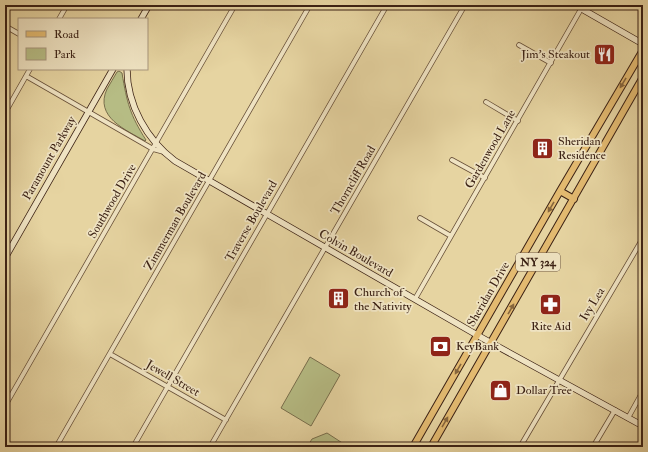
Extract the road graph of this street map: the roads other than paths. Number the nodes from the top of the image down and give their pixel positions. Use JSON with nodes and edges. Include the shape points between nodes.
{"nodes":[{"id":1,"x":67,"y":5,"type":"edge"},
{"id":2,"x":149,"y":5,"type":"edge"},
{"id":3,"x":235,"y":5,"type":"edge"},
{"id":4,"x":310,"y":5,"type":"edge"},
{"id":5,"x":387,"y":5,"type":"edge"},
{"id":6,"x":465,"y":5,"type":"edge"},
{"id":7,"x":575,"y":5,"type":"edge"},
{"id":8,"x":582,"y":9,"type":"junction"},
{"id":9,"x":60,"y":18,"type":"edge"},
{"id":10,"x":142,"y":18,"type":"edge"},
{"id":11,"x":5,"y":26,"type":"edge"},
{"id":12,"x":18,"y":33,"type":"edge"},
{"id":13,"x":643,"y":44,"type":"edge"},
{"id":14,"x":519,"y":45,"type":"dead end"},
{"id":15,"x":643,"y":50,"type":"edge"},
{"id":16,"x":551,"y":63,"type":"junction"},
{"id":17,"x":29,"y":70,"type":"edge"},
{"id":18,"x":112,"y":70,"type":"edge"},
{"id":19,"x":126,"y":70,"type":"edge"},
{"id":20,"x":26,"y":76,"type":"junction"},
{"id":21,"x":643,"y":77,"type":"edge"},
{"id":22,"x":486,"y":102,"type":"dead end"},
{"id":23,"x":88,"y":112,"type":"junction"},
{"id":24,"x":5,"y":113,"type":"edge"},
{"id":25,"x":518,"y":121,"type":"junction"},
{"id":26,"x":154,"y":146,"type":"junction"},
{"id":27,"x":452,"y":160,"type":"dead end"},
{"id":28,"x":485,"y":178,"type":"junction"},
{"id":29,"x":209,"y":181,"type":"junction"},
{"id":30,"x":560,"y":191,"type":"junction"},
{"id":31,"x":574,"y":199,"type":"junction"},
{"id":32,"x":267,"y":214,"type":"junction"},
{"id":33,"x":420,"y":218,"type":"dead end"},
{"id":34,"x":452,"y":236,"type":"junction"},
{"id":35,"x":643,"y":238,"type":"edge"},
{"id":36,"x":325,"y":248,"type":"junction"},
{"id":37,"x":5,"y":258,"type":"edge"},
{"id":38,"x":415,"y":299,"type":"junction"},
{"id":39,"x":477,"y":335,"type":"junction"},
{"id":40,"x":491,"y":342,"type":"junction"},
{"id":41,"x":110,"y":354,"type":"junction"},
{"id":42,"x":559,"y":379,"type":"junction"},
{"id":43,"x":168,"y":387,"type":"junction"},
{"id":44,"x":643,"y":391,"type":"edge"},
{"id":45,"x":5,"y":406,"type":"edge"},
{"id":46,"x":614,"y":410,"type":"junction"},
{"id":47,"x":628,"y":418,"type":"junction"},
{"id":48,"x":226,"y":420,"type":"junction"},
{"id":49,"x":643,"y":426,"type":"edge"},
{"id":50,"x":56,"y":447,"type":"edge"},
{"id":51,"x":133,"y":447,"type":"edge"},
{"id":52,"x":210,"y":447,"type":"edge"},
{"id":53,"x":413,"y":447,"type":"edge"},
{"id":54,"x":431,"y":447,"type":"edge"},
{"id":55,"x":520,"y":447,"type":"edge"},
{"id":56,"x":593,"y":447,"type":"edge"}],
"edges":[{"from":1,"to":9,"type":"street"},
{"from":2,"to":10,"type":"street"},
{"from":3,"to":26,"type":"street","name":"Southwood Drive"},
{"from":4,"to":29,"type":"street","name":"Zimmerman Boulevard"},
{"from":5,"to":32,"type":"street","name":"Traverse Boulevard"},
{"from":6,"to":36,"type":"street","name":"Thorncliff Road"},
{"from":7,"to":8,"type":"street"},
{"from":8,"to":13,"type":"street"},
{"from":8,"to":16,"type":"street","name":"Gardenwood Lane"},
{"from":11,"to":12,"type":"street"},
{"from":14,"to":16,"type":"street"},
{"from":15,"to":30,"type":"main road","name":"Sheridan Drive","number":"NY 324","one_way":true},
{"from":16,"to":25,"type":"street","name":"Gardenwood Lane"},
{"from":17,"to":20,"type":"street"},
{"from":18,"to":23,"type":"street","name":"Paramount Parkway"},
{"from":19,"to":26,"type":"street","name":"Colvin Boulevard","via":[[130,93]]},
{"from":20,"to":23,"type":"street"},
{"from":20,"to":24,"type":"street"},
{"from":21,"to":31,"type":"main road","number":"NY 324"},
{"from":22,"to":25,"type":"street"},
{"from":23,"to":26,"type":"street"},
{"from":23,"to":37,"type":"street","name":"Paramount Parkway"},
{"from":25,"to":28,"type":"street","name":"Gardenwood Lane"},
{"from":26,"to":29,"type":"street","name":"Colvin Boulevard"},
{"from":26,"to":45,"type":"street","name":"Southwood Drive"},
{"from":27,"to":28,"type":"street"},
{"from":28,"to":34,"type":"street","name":"Gardenwood Lane"},
{"from":29,"to":32,"type":"street","name":"Colvin Boulevard"},
{"from":29,"to":41,"type":"street","name":"Zimmerman Boulevard"},
{"from":30,"to":31,"type":"main road"},
{"from":30,"to":39,"type":"main road","name":"Sheridan Drive","number":"NY 324","one_way":true},
{"from":40,"to":31,"type":"main road","number":"NY 324","one_way":true},
{"from":32,"to":36,"type":"street","name":"Colvin Boulevard"},
{"from":32,"to":43,"type":"street","name":"Traverse Boulevard"},
{"from":33,"to":34,"type":"street"},
{"from":34,"to":38,"type":"street","name":"Gardenwood Lane"},
{"from":35,"to":42,"type":"street","name":"Ivy Lea"},
{"from":36,"to":38,"type":"street","name":"Colvin Boulevard"},
{"from":36,"to":48,"type":"street","name":"Thorncliff Road"},
{"from":38,"to":39,"type":"street","name":"Colvin Boulevard"},
{"from":39,"to":40,"type":"street","name":"Colvin Boulevard"},
{"from":39,"to":53,"type":"main road","name":"Sheridan Drive","number":"NY 324","one_way":true},
{"from":40,"to":42,"type":"street","name":"Colvin Boulevard"},
{"from":54,"to":40,"type":"main road","number":"NY 324","one_way":true},
{"from":41,"to":43,"type":"street","name":"Jewell Street"},
{"from":41,"to":50,"type":"street","name":"Zimmerman Boulevard"},
{"from":42,"to":46,"type":"street","name":"Colvin Boulevard"},
{"from":42,"to":55,"type":"street","name":"Ivy Lea"},
{"from":43,"to":48,"type":"street","name":"Jewell Street"},
{"from":43,"to":51,"type":"street","name":"Traverse Boulevard"},
{"from":44,"to":47,"type":"street"},
{"from":46,"to":47,"type":"street","name":"Colvin Boulevard"},
{"from":46,"to":56,"type":"street"},
{"from":47,"to":49,"type":"street","name":"Colvin Boulevard"},
{"from":48,"to":52,"type":"street","name":"Thorncliff Road"}]}
